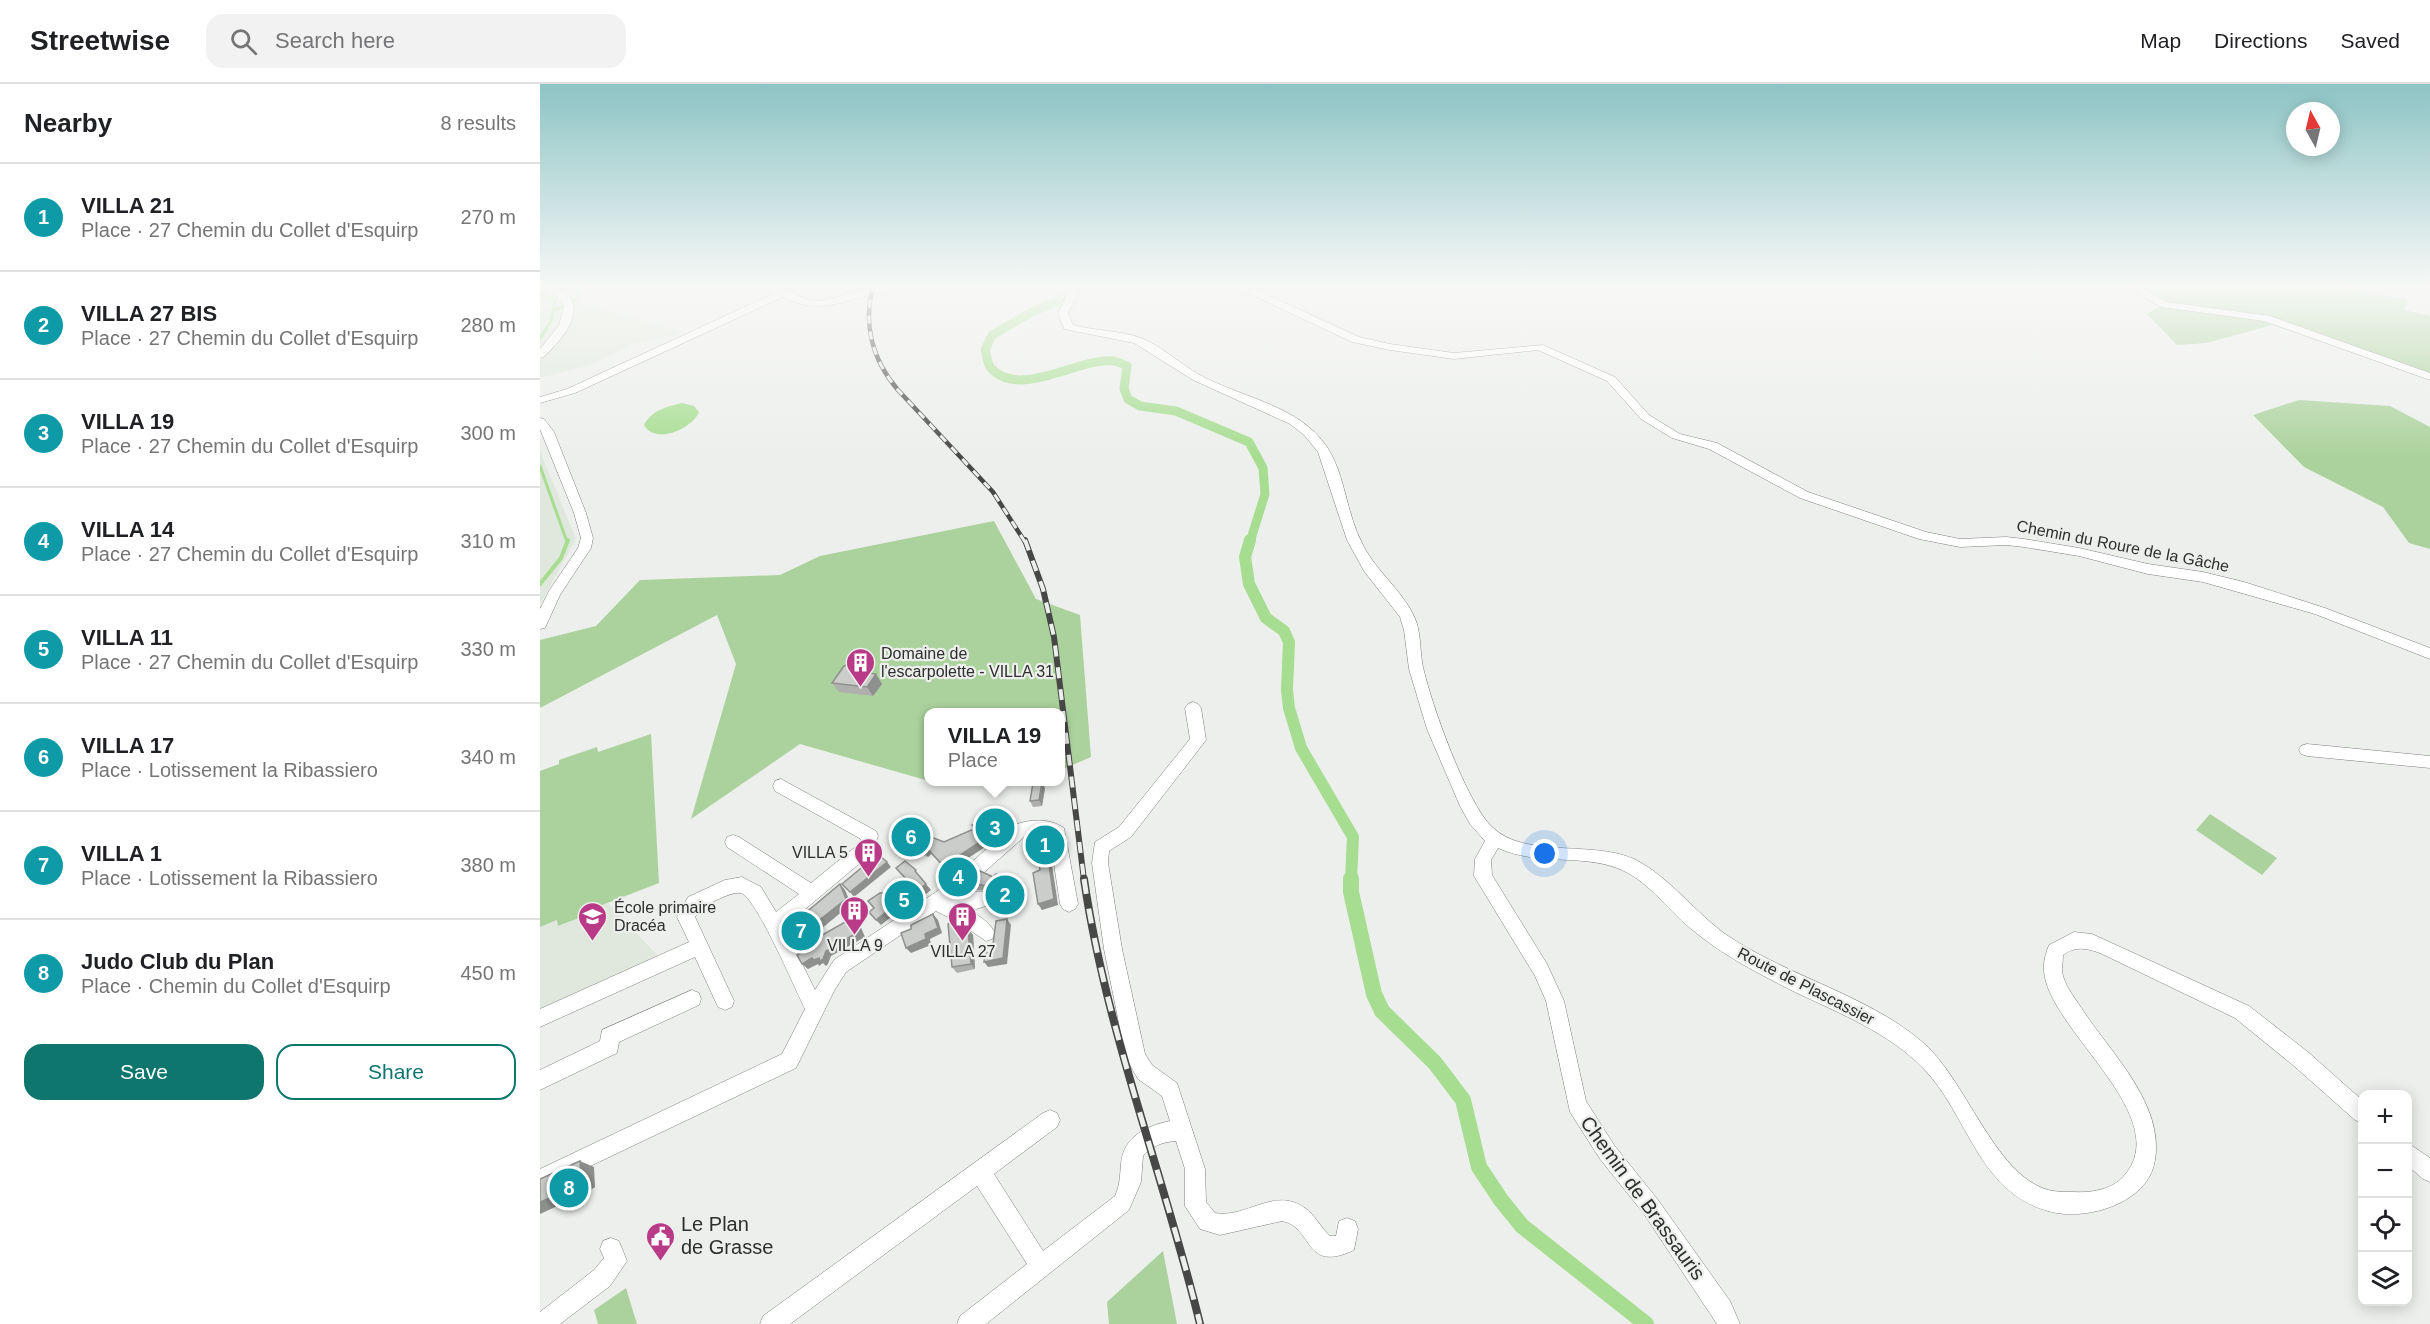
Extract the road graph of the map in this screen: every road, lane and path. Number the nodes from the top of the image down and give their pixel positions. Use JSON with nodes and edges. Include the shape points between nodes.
{"nodes":[{"id":1,"x":553,"y":342,"type":"edge"},
{"id":2,"x":677,"y":342,"type":"edge"},
{"id":3,"x":1140,"y":342,"type":"edge"},
{"id":4,"x":1365,"y":342,"type":"edge"},
{"id":5,"x":2336,"y":342,"type":"edge"},
{"id":6,"x":540,"y":355,"type":"edge"},
{"id":7,"x":2430,"y":377,"type":"edge"},
{"id":8,"x":543,"y":400,"type":"dead end"},
{"id":9,"x":540,"y":421,"type":"edge"},
{"id":10,"x":540,"y":624,"type":"edge"},
{"id":11,"x":2430,"y":654,"type":"edge"},
{"id":12,"x":1193,"y":708,"type":"dead end"},
{"id":13,"x":2307,"y":750,"type":"dead end"},
{"id":14,"x":2430,"y":762,"type":"edge"},
{"id":15,"x":782,"y":786,"type":"dead end"},
{"id":16,"x":1495,"y":839,"type":"junction"},
{"id":17,"x":733,"y":842,"type":"dead end"},
{"id":18,"x":812,"y":893,"type":"junction"},
{"id":19,"x":941,"y":897,"type":"junction"},
{"id":20,"x":986,"y":899,"type":"dead end"},
{"id":21,"x":1069,"y":904,"type":"dead end"},
{"id":22,"x":774,"y":925,"type":"junction"},
{"id":23,"x":986,"y":933,"type":"dead end"},
{"id":24,"x":700,"y":946,"type":"junction"},
{"id":25,"x":692,"y":999,"type":"dead end"},
{"id":26,"x":726,"y":1001,"type":"dead end"},
{"id":27,"x":815,"y":1010,"type":"junction"},
{"id":28,"x":540,"y":1018,"type":"edge"},
{"id":29,"x":540,"y":1080,"type":"edge"},
{"id":30,"x":2358,"y":1109,"type":"edge"},
{"id":31,"x":1050,"y":1120,"type":"dead end"},
{"id":32,"x":1183,"y":1132,"type":"junction"},
{"id":33,"x":2412,"y":1156,"type":"edge"},
{"id":34,"x":980,"y":1171,"type":"junction"},
{"id":35,"x":2430,"y":1172,"type":"edge"},
{"id":36,"x":540,"y":1180,"type":"edge"},
{"id":37,"x":1347,"y":1229,"type":"dead end"},
{"id":38,"x":611,"y":1249,"type":"dead end"},
{"id":39,"x":1041,"y":1267,"type":"junction"},
{"id":40,"x":542,"y":1324,"type":"edge"},
{"id":41,"x":771,"y":1324,"type":"edge"},
{"id":42,"x":968,"y":1324,"type":"edge"},
{"id":43,"x":1729,"y":1324,"type":"edge"}],
"edges":[{"from":1,"to":6,"type":"street"},
{"from":2,"to":8,"type":"street"},
{"from":3,"to":16,"type":"street","name":"Route de Plascassier","via":[[1203,382],[1297,424],[1319,443],[1333,471],[1350,532],[1368,567],[1409,623],[1426,704],[1455,777],[1482,829]]},
{"from":4,"to":11,"type":"street","name":"Chemin du Roure de la Gâche","via":[[1454,356],[1539,347],[1611,379],[1645,417],[1676,436],[1713,446],[1804,495],[1924,536],[1960,543],[2024,543],[2244,587],[2320,611]]},
{"from":5,"to":7,"type":"street"},
{"from":9,"to":10,"type":"street","via":[[548,432],[587,538]]},
{"from":12,"to":32,"type":"street","via":[[1198,740],[1125,832],[1101,847],[1100,863],[1136,1058],[1145,1072],[1170,1090]]},
{"from":13,"to":14,"type":"street"},
{"from":15,"to":18,"type":"street","via":[[870,836],[866,848]]},
{"from":16,"to":30,"type":"street","name":"Route de Plascassier","via":[[1530,851],[1610,858],[1641,870],[1696,922],[1750,962],[1884,1026],[1916,1047],[1942,1076],[1992,1160],[2024,1191],[2062,1206],[2102,1200],[2129,1186],[2145,1167],[2147,1137],[2138,1106],[2063,997],[2053,974],[2055,951],[2076,939],[2106,947],[2242,1012]]},
{"from":16,"to":43,"type":"street","name":"Chemin de Brassauris","via":[[1483,859],[1483,876],[1541,970],[1555,1001],[1577,1105]]},
{"from":17,"to":18,"type":"street"},
{"from":18,"to":22,"type":"street"},
{"from":19,"to":20,"type":"street","via":[[973,902]]},
{"from":19,"to":21,"type":"street","via":[[1020,830],[1049,827],[1058,833]]},
{"from":19,"to":23,"type":"street"},
{"from":19,"to":27,"type":"street","via":[[840,966]]},
{"from":22,"to":24,"type":"street","via":[[755,892],[742,885],[725,888],[694,902],[686,917]]},
{"from":22,"to":27,"type":"street"},
{"from":24,"to":26,"type":"street"},
{"from":24,"to":28,"type":"street"},
{"from":25,"to":29,"type":"street","via":[[609,1037],[610,1046]]},
{"from":27,"to":36,"type":"street","via":[[789,1060]]},
{"from":31,"to":34,"type":"street"},
{"from":32,"to":37,"type":"street","via":[[1195,1169],[1196,1206],[1208,1221],[1222,1224],[1281,1210],[1295,1213],[1329,1247],[1346,1242]]},
{"from":32,"to":39,"type":"street","via":[[1157,1134],[1137,1144],[1132,1152],[1129,1193],[1122,1203]]},
{"from":33,"to":35,"type":"street"},
{"from":34,"to":39,"type":"street"},
{"from":34,"to":41,"type":"street"},
{"from":38,"to":40,"type":"street","via":[[616,1261],[602,1278]]},
{"from":39,"to":42,"type":"street"}]}
